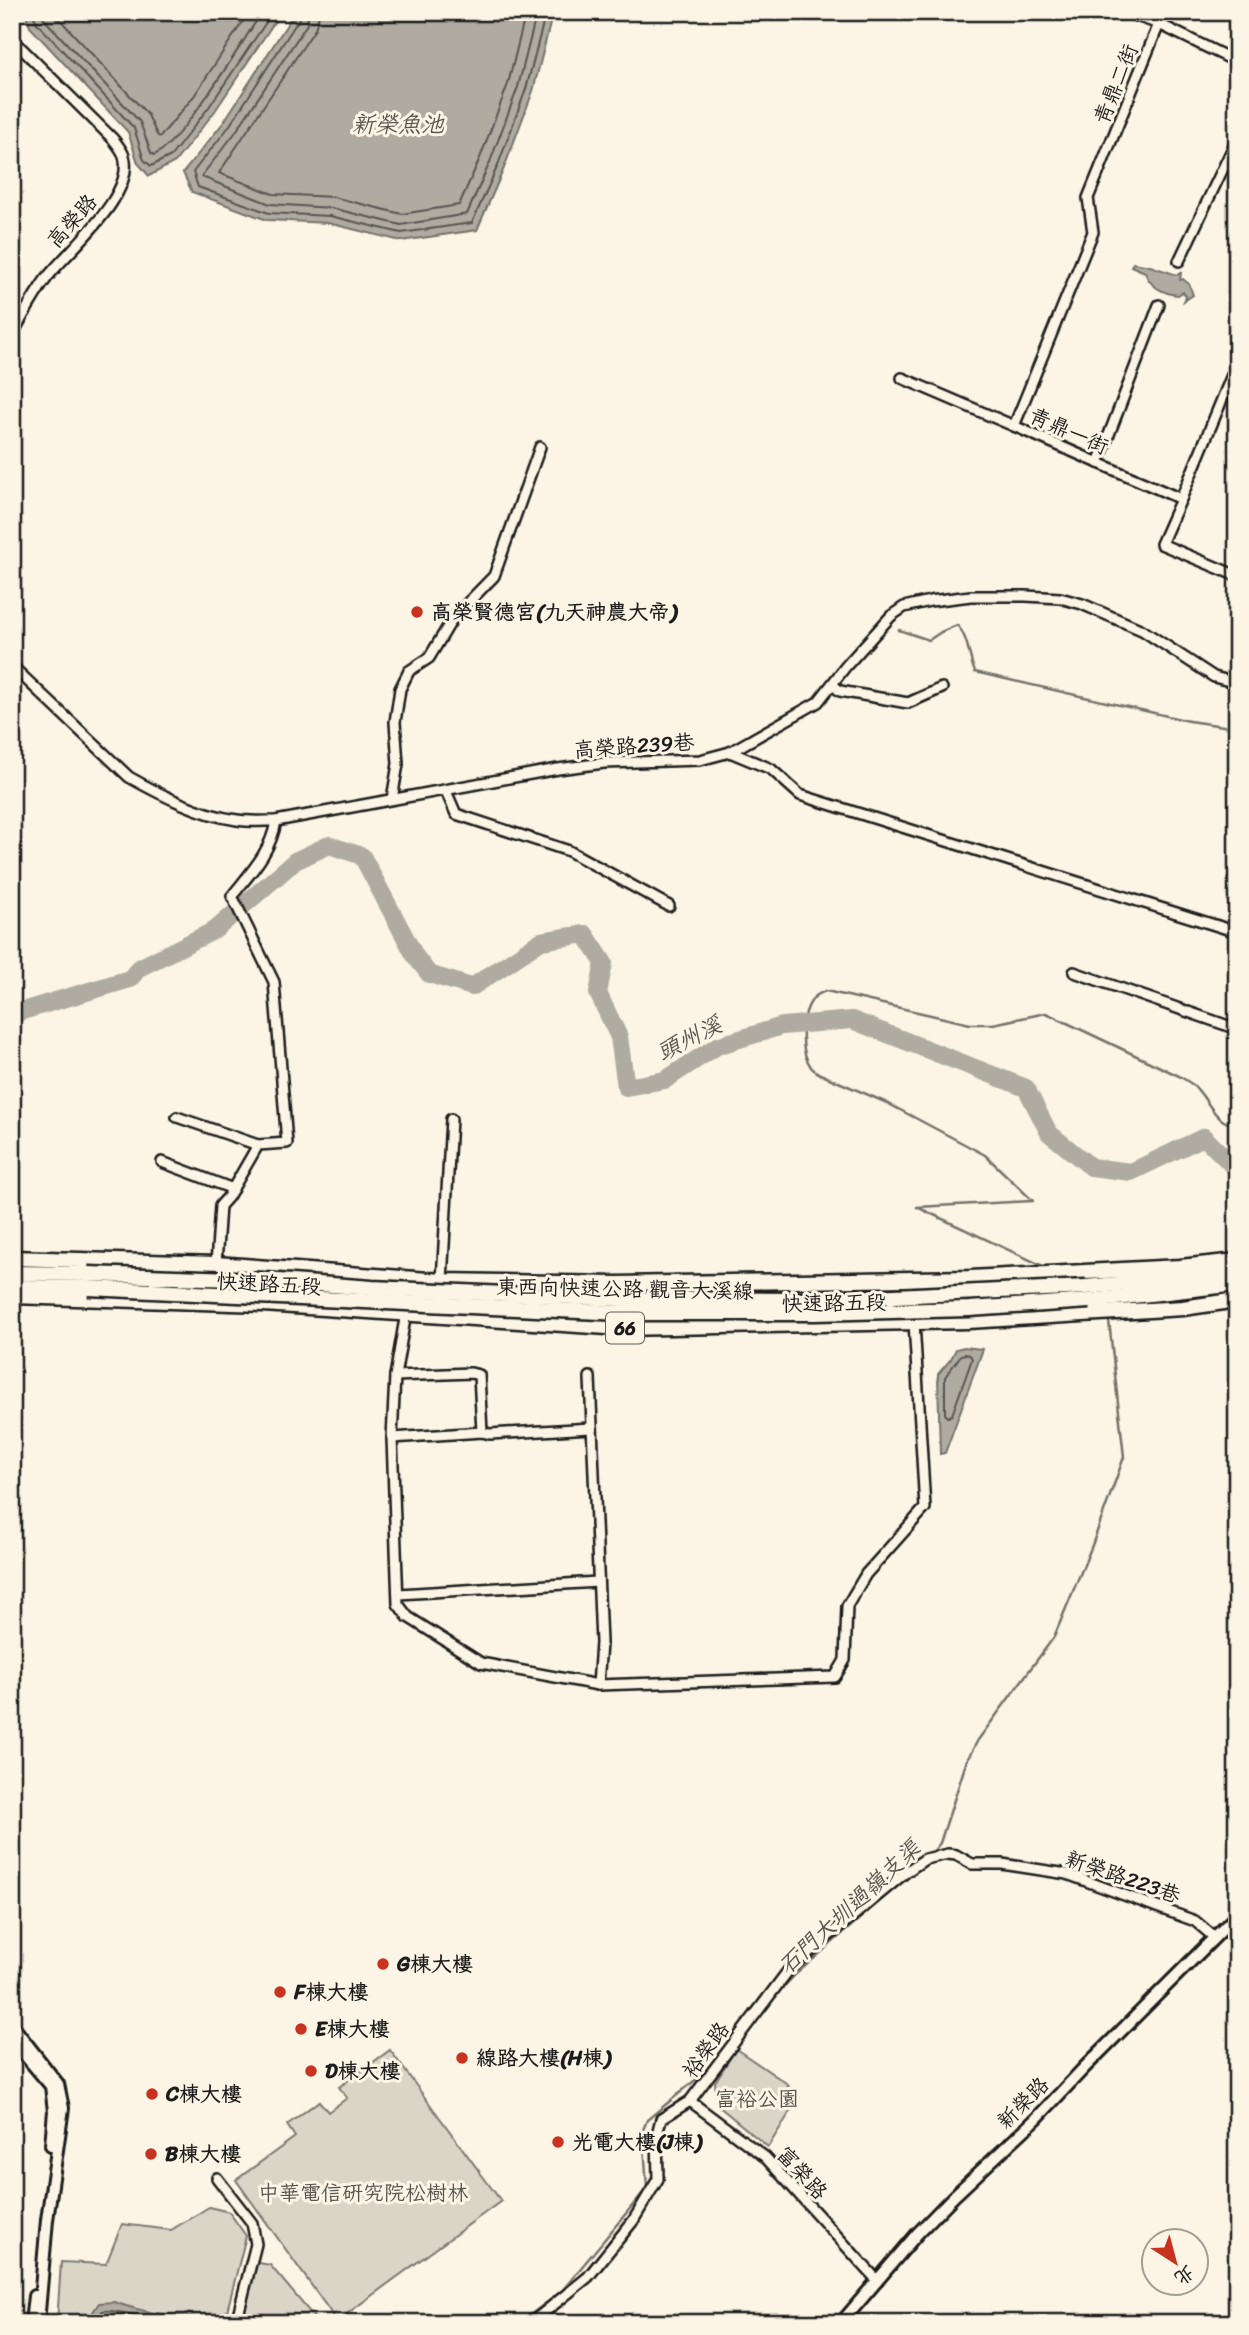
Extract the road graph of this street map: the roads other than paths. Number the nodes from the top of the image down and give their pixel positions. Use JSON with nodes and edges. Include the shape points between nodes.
{"nodes":[{"id":1,"x":1136,"y":16,"type":"dead end"},
{"id":2,"x":1159,"y":24,"type":"junction"},
{"id":3,"x":12,"y":39,"type":"edge"},
{"id":4,"x":1237,"y":62,"type":"edge"},
{"id":5,"x":1237,"y":139,"type":"edge"},
{"id":6,"x":1093,"y":232,"type":"joint"},
{"id":7,"x":1179,"y":261,"type":"dead end"},
{"id":8,"x":1159,"y":305,"type":"dead end"},
{"id":9,"x":12,"y":335,"type":"edge"},
{"id":10,"x":1237,"y":363,"type":"edge"},
{"id":11,"x":902,"y":378,"type":"dead end"},
{"id":12,"x":1014,"y":426,"type":"junction"},
{"id":13,"x":540,"y":447,"type":"dead end"},
{"id":14,"x":1098,"y":463,"type":"junction"},
{"id":15,"x":1181,"y":499,"type":"junction"},
{"id":16,"x":1237,"y":576,"type":"edge"},
{"id":17,"x":12,"y":666,"type":"edge"},
{"id":18,"x":1237,"y":683,"type":"edge"},
{"id":19,"x":833,"y":685,"type":"junction"},
{"id":20,"x":942,"y":688,"type":"dead end"},
{"id":21,"x":730,"y":752,"type":"junction"},
{"id":22,"x":446,"y":791,"type":"junction"},
{"id":23,"x":392,"y":799,"type":"junction"},
{"id":24,"x":276,"y":821,"type":"junction"},
{"id":25,"x":669,"y":906,"type":"dead end"},
{"id":26,"x":1237,"y":932,"type":"edge"},
{"id":27,"x":1074,"y":972,"type":"dead end"},
{"id":28,"x":1237,"y":1029,"type":"edge"},
{"id":29,"x":177,"y":1117,"type":"dead end"},
{"id":30,"x":451,"y":1119,"type":"dead end"},
{"id":31,"x":258,"y":1145,"type":"junction"},
{"id":32,"x":162,"y":1162,"type":"dead end"},
{"id":33,"x":233,"y":1189,"type":"junction"},
{"id":34,"x":12,"y":1258,"type":"edge"},
{"id":35,"x":1237,"y":1261,"type":"edge"},
{"id":36,"x":216,"y":1264,"type":"junction"},
{"id":37,"x":12,"y":1273,"type":"edge"},
{"id":38,"x":1237,"y":1273,"type":"edge"},
{"id":39,"x":442,"y":1281,"type":"junction"},
{"id":40,"x":1237,"y":1284,"type":"edge"},
{"id":41,"x":12,"y":1287,"type":"edge"},
{"id":42,"x":12,"y":1296,"type":"edge"},
{"id":43,"x":1237,"y":1300,"type":"edge"},
{"id":44,"x":406,"y":1314,"type":"junction"},
{"id":45,"x":914,"y":1322,"type":"junction"},
{"id":46,"x":395,"y":1376,"type":"junction"},
{"id":47,"x":590,"y":1377,"type":"dead end"},
{"id":48,"x":591,"y":1428,"type":"junction"},
{"id":49,"x":482,"y":1432,"type":"junction"},
{"id":50,"x":392,"y":1438,"type":"junction"},
{"id":51,"x":598,"y":1583,"type":"junction"},
{"id":52,"x":399,"y":1594,"type":"junction"},
{"id":53,"x":598,"y":1685,"type":"junction"},
{"id":54,"x":972,"y":1864,"type":"joint"},
{"id":55,"x":1237,"y":1915,"type":"edge"},
{"id":56,"x":1214,"y":1937,"type":"junction"},
{"id":57,"x":12,"y":2025,"type":"edge"},
{"id":58,"x":12,"y":2039,"type":"edge"},
{"id":59,"x":690,"y":2101,"type":"junction"},
{"id":60,"x":217,"y":2178,"type":"dead end"},
{"id":61,"x":877,"y":2280,"type":"junction"},
{"id":62,"x":31,"y":2323,"type":"edge"},
{"id":63,"x":38,"y":2323,"type":"edge"},
{"id":64,"x":236,"y":2323,"type":"edge"},
{"id":65,"x":531,"y":2323,"type":"edge"},
{"id":66,"x":841,"y":2323,"type":"edge"}],
"edges":[{"from":1,"to":2,"type":"street"},
{"from":2,"to":4,"type":"street","name":"青鼎二街"},
{"from":2,"to":6,"type":"street","name":"青鼎二街","via":[[1088,198]]},
{"from":3,"to":9,"type":"street","name":"高榮路","via":[[113,139],[126,167],[109,208],[45,281]]},
{"from":5,"to":7,"type":"street"},
{"from":6,"to":12,"type":"street","name":"青鼎一街"},
{"from":8,"to":14,"type":"street"},
{"from":10,"to":15,"type":"street"},
{"from":11,"to":12,"type":"street"},
{"from":12,"to":14,"type":"street","name":"青鼎一街"},
{"from":13,"to":23,"type":"street","via":[[494,576],[453,618],[429,658],[409,671],[400,689]]},
{"from":14,"to":15,"type":"street","name":"青鼎一街"},
{"from":15,"to":16,"type":"street","via":[[1161,544]]},
{"from":17,"to":24,"type":"street","name":"高榮路239巷","via":[[129,777],[204,811],[237,820]]},
{"from":18,"to":19,"type":"street","name":"高榮路239巷","via":[[1214,677],[1142,630],[1082,604],[1060,598],[971,596],[904,607],[891,615]]},
{"from":19,"to":20,"type":"street","via":[[840,691],[908,703]]},
{"from":19,"to":21,"type":"street","name":"高榮路239巷","via":[[818,702]]},
{"from":21,"to":22,"type":"street","name":"高榮路239巷","via":[[700,760],[581,766]]},
{"from":21,"to":26,"type":"street","via":[[771,769],[800,795]]},
{"from":22,"to":23,"type":"street","name":"高榮路239巷"},
{"from":22,"to":25,"type":"street","via":[[456,814],[569,851]]},
{"from":23,"to":24,"type":"street","name":"高榮路239巷"},
{"from":24,"to":31,"type":"street","via":[[264,856],[232,896],[274,982],[287,1143]]},
{"from":27,"to":28,"type":"street"},
{"from":29,"to":31,"type":"street"},
{"from":30,"to":39,"type":"street"},
{"from":31,"to":33,"type":"street"},
{"from":32,"to":33,"type":"street"},
{"from":33,"to":36,"type":"street","via":[[220,1206]]},
{"from":34,"to":36,"type":"main road","name":"快速路五段","number":"66"},
{"from":35,"to":39,"type":"main road","name":"快速路五段","number":"66","via":[[970,1278],[617,1284]]},
{"from":36,"to":39,"type":"main road","name":"快速路五段","number":"66"},
{"from":37,"to":38,"type":"main road","name":"東西向快速公路 觀音大溪線","number":"66","bridge":true,"via":[[265,1280],[527,1296],[810,1300],[1086,1287]]},
{"from":40,"to":41,"type":"main road","name":"東西向快速公路 觀音大溪線","number":"66","bridge":true,"via":[[1089,1301],[815,1313],[621,1313]]},
{"from":42,"to":44,"type":"main road","name":"快速路五段","number":"66"},
{"from":43,"to":45,"type":"main road","name":"快速路五段","number":"66","via":[[1182,1308]]},
{"from":44,"to":45,"type":"main road","name":"快速路五段","number":"66","via":[[622,1328]]},
{"from":44,"to":46,"type":"street"},
{"from":45,"to":53,"type":"street","via":[[925,1508],[866,1574],[847,1606],[842,1670],[835,1677]]},
{"from":46,"to":49,"type":"street","via":[[480,1375]]},
{"from":46,"to":50,"type":"street"},
{"from":47,"to":48,"type":"street"},
{"from":48,"to":49,"type":"street"},
{"from":48,"to":51,"type":"street"},
{"from":49,"to":50,"type":"street"},
{"from":50,"to":52,"type":"street"},
{"from":51,"to":52,"type":"street"},
{"from":51,"to":53,"type":"street"},
{"from":52,"to":53,"type":"street","via":[[398,1604],[408,1617],[481,1663]]},
{"from":54,"to":56,"type":"street","name":"新榮路223巷","via":[[1067,1874],[1195,1922]]},
{"from":54,"to":59,"type":"street","name":"裕榮路","via":[[948,1854],[925,1859],[791,1967]]},
{"from":55,"to":56,"type":"street","name":"新榮路"},
{"from":56,"to":61,"type":"street","name":"新榮路","via":[[954,2196]]},
{"from":57,"to":63,"type":"street","via":[[58,2084],[63,2108]]},
{"from":58,"to":62,"type":"street","via":[[51,2086],[54,2096]]},
{"from":59,"to":61,"type":"street","name":"富榮路","via":[[765,2157]]},
{"from":59,"to":65,"type":"street","name":"裕榮路","via":[[660,2119],[658,2179],[634,2221],[588,2277]]},
{"from":60,"to":64,"type":"street","via":[[252,2222],[256,2244]]},
{"from":61,"to":66,"type":"street","name":"新榮路"}]}
